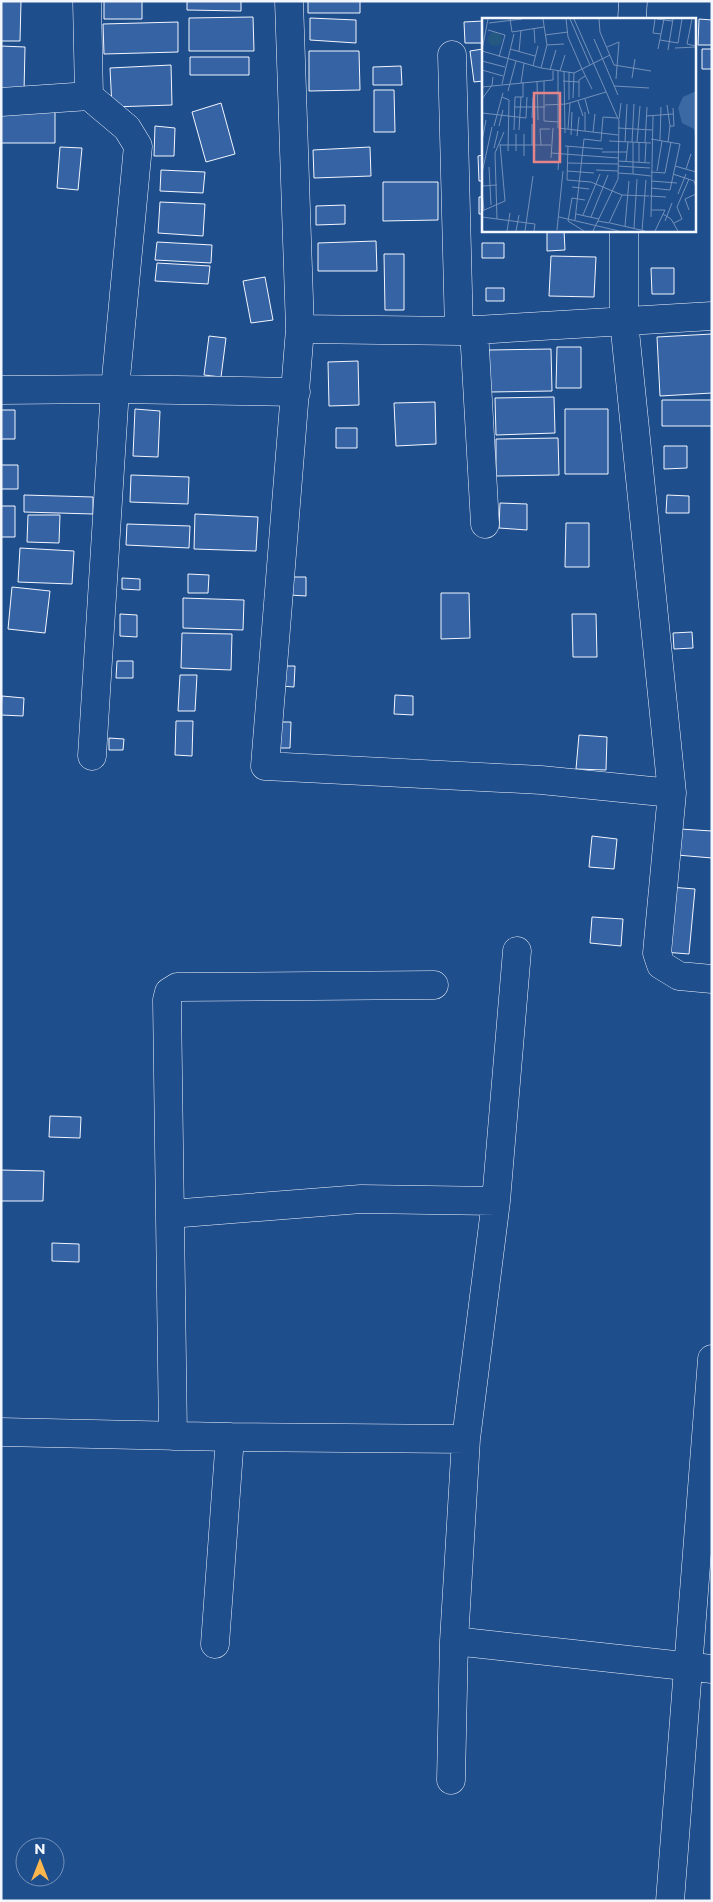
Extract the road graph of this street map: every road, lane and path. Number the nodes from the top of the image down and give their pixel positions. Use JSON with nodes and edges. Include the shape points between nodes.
{"nodes":[{"id":1,"x":87,"y":1,"type":"edge"},
{"id":2,"x":289,"y":1,"type":"edge"},
{"id":3,"x":633,"y":1,"type":"edge"},
{"id":4,"x":632,"y":18,"type":"edge"},
{"id":5,"x":452,"y":55,"type":"dead end"},
{"id":6,"x":89,"y":96,"type":"junction"},
{"id":7,"x":1,"y":102,"type":"edge"},
{"id":8,"x":624,"y":231,"type":"edge"},
{"id":9,"x":712,"y":316,"type":"edge"},
{"id":10,"x":624,"y":321,"type":"junction"},
{"id":11,"x":300,"y":329,"type":"junction"},
{"id":12,"x":466,"y":330,"type":"junction"},
{"id":13,"x":115,"y":389,"type":"junction"},
{"id":14,"x":1,"y":390,"type":"edge"},
{"id":15,"x":296,"y":392,"type":"junction"},
{"id":16,"x":485,"y":524,"type":"dead end"},
{"id":17,"x":92,"y":756,"type":"dead end"},
{"id":18,"x":672,"y":793,"type":"junction"},
{"id":19,"x":517,"y":951,"type":"dead end"},
{"id":20,"x":712,"y":979,"type":"edge"},
{"id":21,"x":434,"y":985,"type":"dead end"},
{"id":22,"x":496,"y":1201,"type":"junction"},
{"id":23,"x":170,"y":1214,"type":"junction"},
{"id":24,"x":712,"y":1359,"type":"edge"},
{"id":25,"x":1,"y":1432,"type":"edge"},
{"id":26,"x":173,"y":1436,"type":"junction"},
{"id":27,"x":230,"y":1437,"type":"junction"},
{"id":28,"x":466,"y":1439,"type":"junction"},
{"id":29,"x":454,"y":1641,"type":"junction"},
{"id":30,"x":215,"y":1644,"type":"dead end"},
{"id":31,"x":700,"y":1668,"type":"edge"},
{"id":32,"x":451,"y":1780,"type":"dead end"},
{"id":33,"x":670,"y":1901,"type":"edge"}],
"edges":[{"from":1,"to":6,"type":"street"},
{"from":2,"to":11,"type":"street"},
{"from":3,"to":4,"type":"street"},
{"from":5,"to":12,"type":"street"},
{"from":6,"to":7,"type":"street"},
{"from":6,"to":13,"type":"street","via":[[127,128],[138,146]]},
{"from":8,"to":10,"type":"street"},
{"from":9,"to":10,"type":"street"},
{"from":10,"to":12,"type":"street"},
{"from":10,"to":18,"type":"street"},
{"from":11,"to":12,"type":"street"},
{"from":11,"to":15,"type":"street"},
{"from":12,"to":16,"type":"street"},
{"from":13,"to":14,"type":"street"},
{"from":13,"to":15,"type":"street"},
{"from":13,"to":17,"type":"street"},
{"from":15,"to":18,"type":"street","via":[[265,766],[541,780]]},
{"from":18,"to":20,"type":"street","via":[[657,953],[661,965],[679,976]]},
{"from":19,"to":22,"type":"street"},
{"from":21,"to":23,"type":"street","via":[[177,986],[169,992]]},
{"from":22,"to":23,"type":"street","via":[[361,1199]]},
{"from":22,"to":28,"type":"street"},
{"from":23,"to":26,"type":"street"},
{"from":24,"to":31,"type":"street"},
{"from":25,"to":26,"type":"street"},
{"from":26,"to":27,"type":"street"},
{"from":27,"to":28,"type":"street"},
{"from":27,"to":30,"type":"street"},
{"from":28,"to":29,"type":"street"},
{"from":29,"to":31,"type":"street"},
{"from":29,"to":32,"type":"street"},
{"from":31,"to":33,"type":"street"}]}
